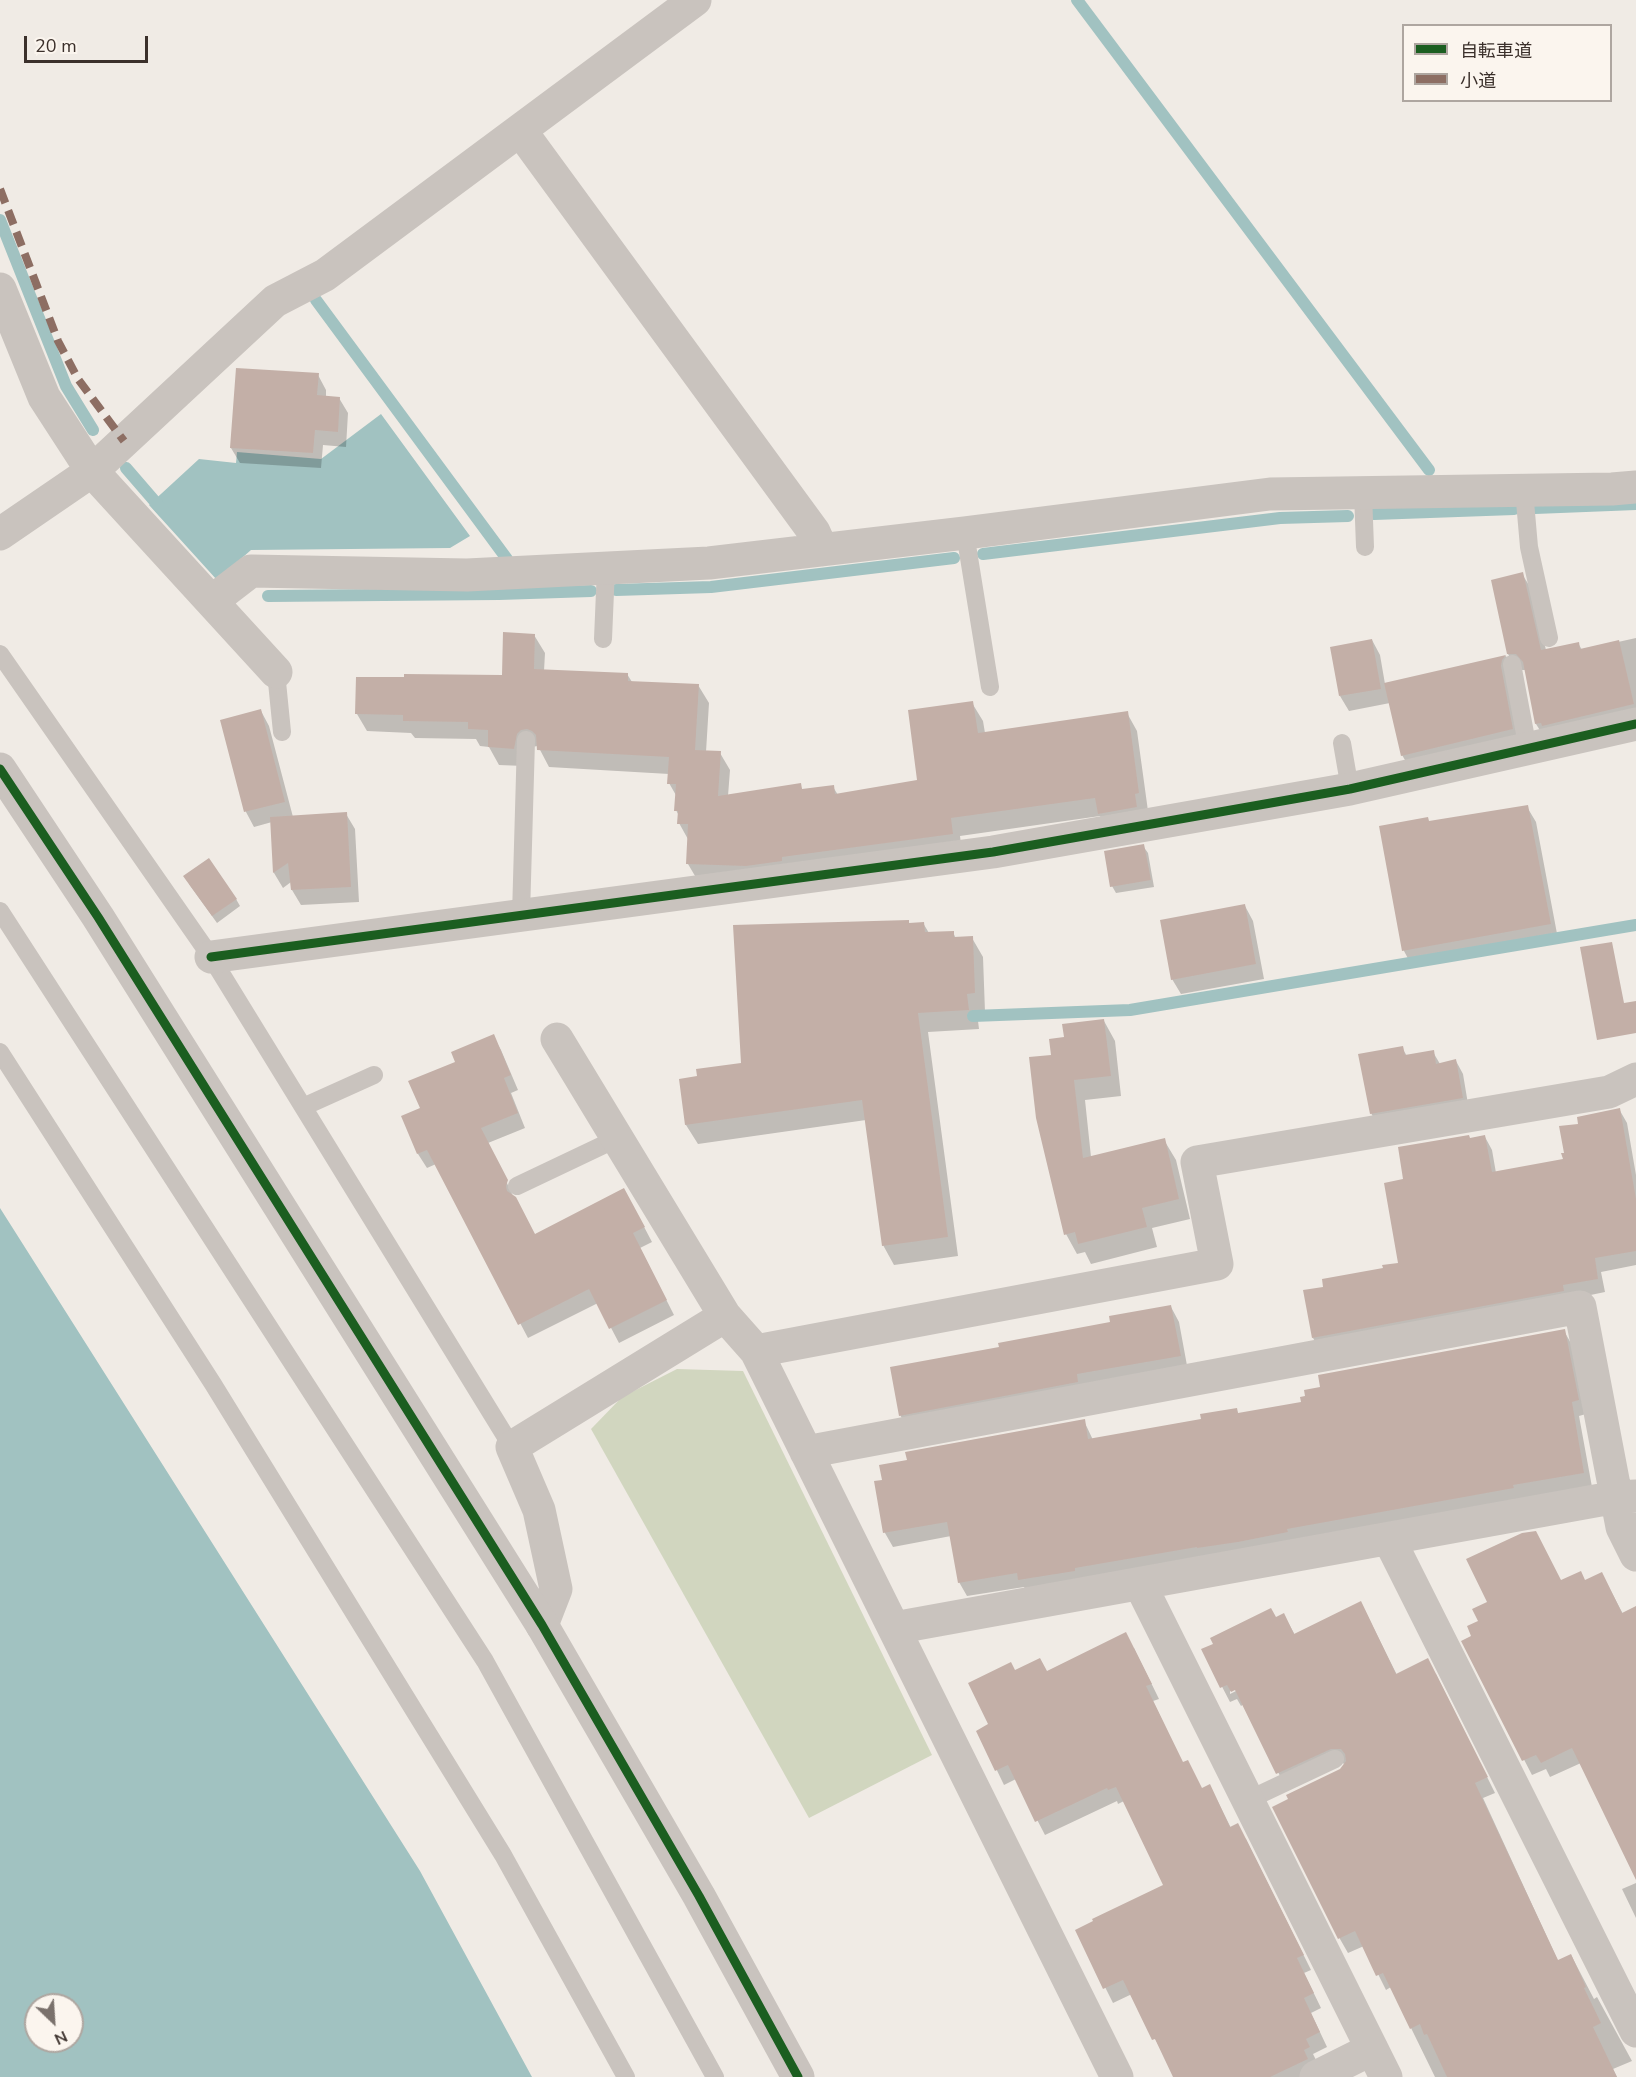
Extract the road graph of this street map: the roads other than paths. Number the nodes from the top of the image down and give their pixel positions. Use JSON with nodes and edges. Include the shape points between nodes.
{"nodes":[{"id":1,"x":694,"y":0,"type":"edge"},
{"id":2,"x":520,"y":130,"type":"junction"},
{"id":3,"x":0,"y":289,"type":"edge"},
{"id":4,"x":92,"y":471,"type":"junction"},
{"id":5,"x":1636,"y":487,"type":"edge"},
{"id":6,"x":1524,"y":490,"type":"junction"},
{"id":7,"x":1363,"y":493,"type":"junction"},
{"id":8,"x":0,"y":534,"type":"edge"},
{"id":9,"x":965,"y":534,"type":"junction"},
{"id":10,"x":1365,"y":547,"type":"dead end"},
{"id":11,"x":822,"y":550,"type":"junction"},
{"id":12,"x":606,"y":568,"type":"junction"},
{"id":13,"x":212,"y":602,"type":"junction"},
{"id":14,"x":1549,"y":638,"type":"dead end"},
{"id":15,"x":603,"y":639,"type":"dead end"},
{"id":16,"x":0,"y":654,"type":"edge"},
{"id":17,"x":1512,"y":664,"type":"dead end"},
{"id":18,"x":276,"y":672,"type":"joint"},
{"id":19,"x":990,"y":687,"type":"dead end"},
{"id":20,"x":1636,"y":724,"type":"edge"},
{"id":21,"x":282,"y":732,"type":"dead end"},
{"id":22,"x":526,"y":740,"type":"dead end"},
{"id":23,"x":1342,"y":743,"type":"dead end"},
{"id":24,"x":1528,"y":749,"type":"junction"},
{"id":25,"x":0,"y":769,"type":"edge"},
{"id":26,"x":1350,"y":789,"type":"junction"},
{"id":27,"x":0,"y":911,"type":"edge"},
{"id":28,"x":520,"y":915,"type":"junction"},
{"id":29,"x":211,"y":957,"type":"junction"},
{"id":30,"x":557,"y":1038,"type":"dead end"},
{"id":31,"x":0,"y":1052,"type":"edge"},
{"id":32,"x":374,"y":1075,"type":"dead end"},
{"id":33,"x":1636,"y":1079,"type":"edge"},
{"id":34,"x":303,"y":1107,"type":"junction"},
{"id":35,"x":618,"y":1138,"type":"junction"},
{"id":36,"x":517,"y":1186,"type":"dead end"},
{"id":37,"x":725,"y":1316,"type":"junction"},
{"id":38,"x":756,"y":1351,"type":"junction"},
{"id":39,"x":512,"y":1447,"type":"junction"},
{"id":40,"x":806,"y":1452,"type":"junction"},
{"id":41,"x":1626,"y":1497,"type":"edge"},
{"id":42,"x":1389,"y":1539,"type":"junction"},
{"id":43,"x":1636,"y":1555,"type":"edge"},
{"id":44,"x":1140,"y":1584,"type":"junction"},
{"id":45,"x":542,"y":1626,"type":"junction"},
{"id":46,"x":894,"y":1628,"type":"junction"},
{"id":47,"x":1335,"y":1759,"type":"dead end"},
{"id":48,"x":1248,"y":1800,"type":"junction"},
{"id":49,"x":1636,"y":2031,"type":"edge"},
{"id":50,"x":1379,"y":2063,"type":"edge"},
{"id":51,"x":626,"y":2077,"type":"edge"},
{"id":52,"x":716,"y":2077,"type":"edge"},
{"id":53,"x":798,"y":2077,"type":"edge"},
{"id":54,"x":1117,"y":2077,"type":"edge"},
{"id":55,"x":1316,"y":2077,"type":"edge"}],
"edges":[{"from":1,"to":2,"type":"street"},
{"from":2,"to":4,"type":"street","via":[[325,275],[275,301]]},
{"from":2,"to":11,"type":"street","via":[[814,532]]},
{"from":3,"to":4,"type":"street","via":[[44,398]]},
{"from":4,"to":8,"type":"street"},
{"from":4,"to":13,"type":"street"},
{"from":5,"to":6,"type":"street"},
{"from":6,"to":7,"type":"street"},
{"from":6,"to":14,"type":"lane","via":[[1529,547]]},
{"from":7,"to":9,"type":"street","via":[[1270,494]]},
{"from":7,"to":10,"type":"lane"},
{"from":9,"to":11,"type":"street"},
{"from":9,"to":19,"type":"lane"},
{"from":11,"to":12,"type":"street","via":[[709,563]]},
{"from":12,"to":13,"type":"street","via":[[467,575],[251,571]]},
{"from":12,"to":15,"type":"lane"},
{"from":13,"to":18,"type":"street"},
{"from":16,"to":29,"type":"lane"},
{"from":17,"to":24,"type":"lane"},
{"from":18,"to":21,"type":"lane"},
{"from":20,"to":24,"type":"street"},
{"from":22,"to":28,"type":"lane"},
{"from":23,"to":26,"type":"lane"},
{"from":24,"to":26,"type":"street"},
{"from":25,"to":45,"type":"street","via":[[98,917]]},
{"from":26,"to":28,"type":"street","via":[[993,852]]},
{"from":27,"to":52,"type":"lane","via":[[485,1661]]},
{"from":28,"to":29,"type":"street"},
{"from":29,"to":34,"type":"lane"},
{"from":30,"to":35,"type":"street"},
{"from":31,"to":51,"type":"lane","via":[[213,1384],[503,1855]]},
{"from":32,"to":34,"type":"lane"},
{"from":33,"to":38,"type":"street","via":[[1609,1092],[1197,1161],[1217,1264]]},
{"from":34,"to":39,"type":"lane"},
{"from":35,"to":36,"type":"lane"},
{"from":35,"to":37,"type":"street"},
{"from":37,"to":38,"type":"street"},
{"from":37,"to":39,"type":"street"},
{"from":38,"to":40,"type":"street"},
{"from":39,"to":45,"type":"street","via":[[539,1510],[556,1589]]},
{"from":40,"to":41,"type":"street","via":[[1580,1307]]},
{"from":40,"to":46,"type":"street"},
{"from":41,"to":42,"type":"street"},
{"from":41,"to":43,"type":"street","via":[[1623,1527]]},
{"from":42,"to":44,"type":"street"},
{"from":42,"to":49,"type":"street"},
{"from":44,"to":46,"type":"street"},
{"from":44,"to":48,"type":"street"},
{"from":45,"to":53,"type":"street","via":[[699,1896]]},
{"from":46,"to":54,"type":"street"},
{"from":47,"to":48,"type":"lane"},
{"from":48,"to":50,"type":"street"},
{"from":50,"to":55,"type":"street"}]}
